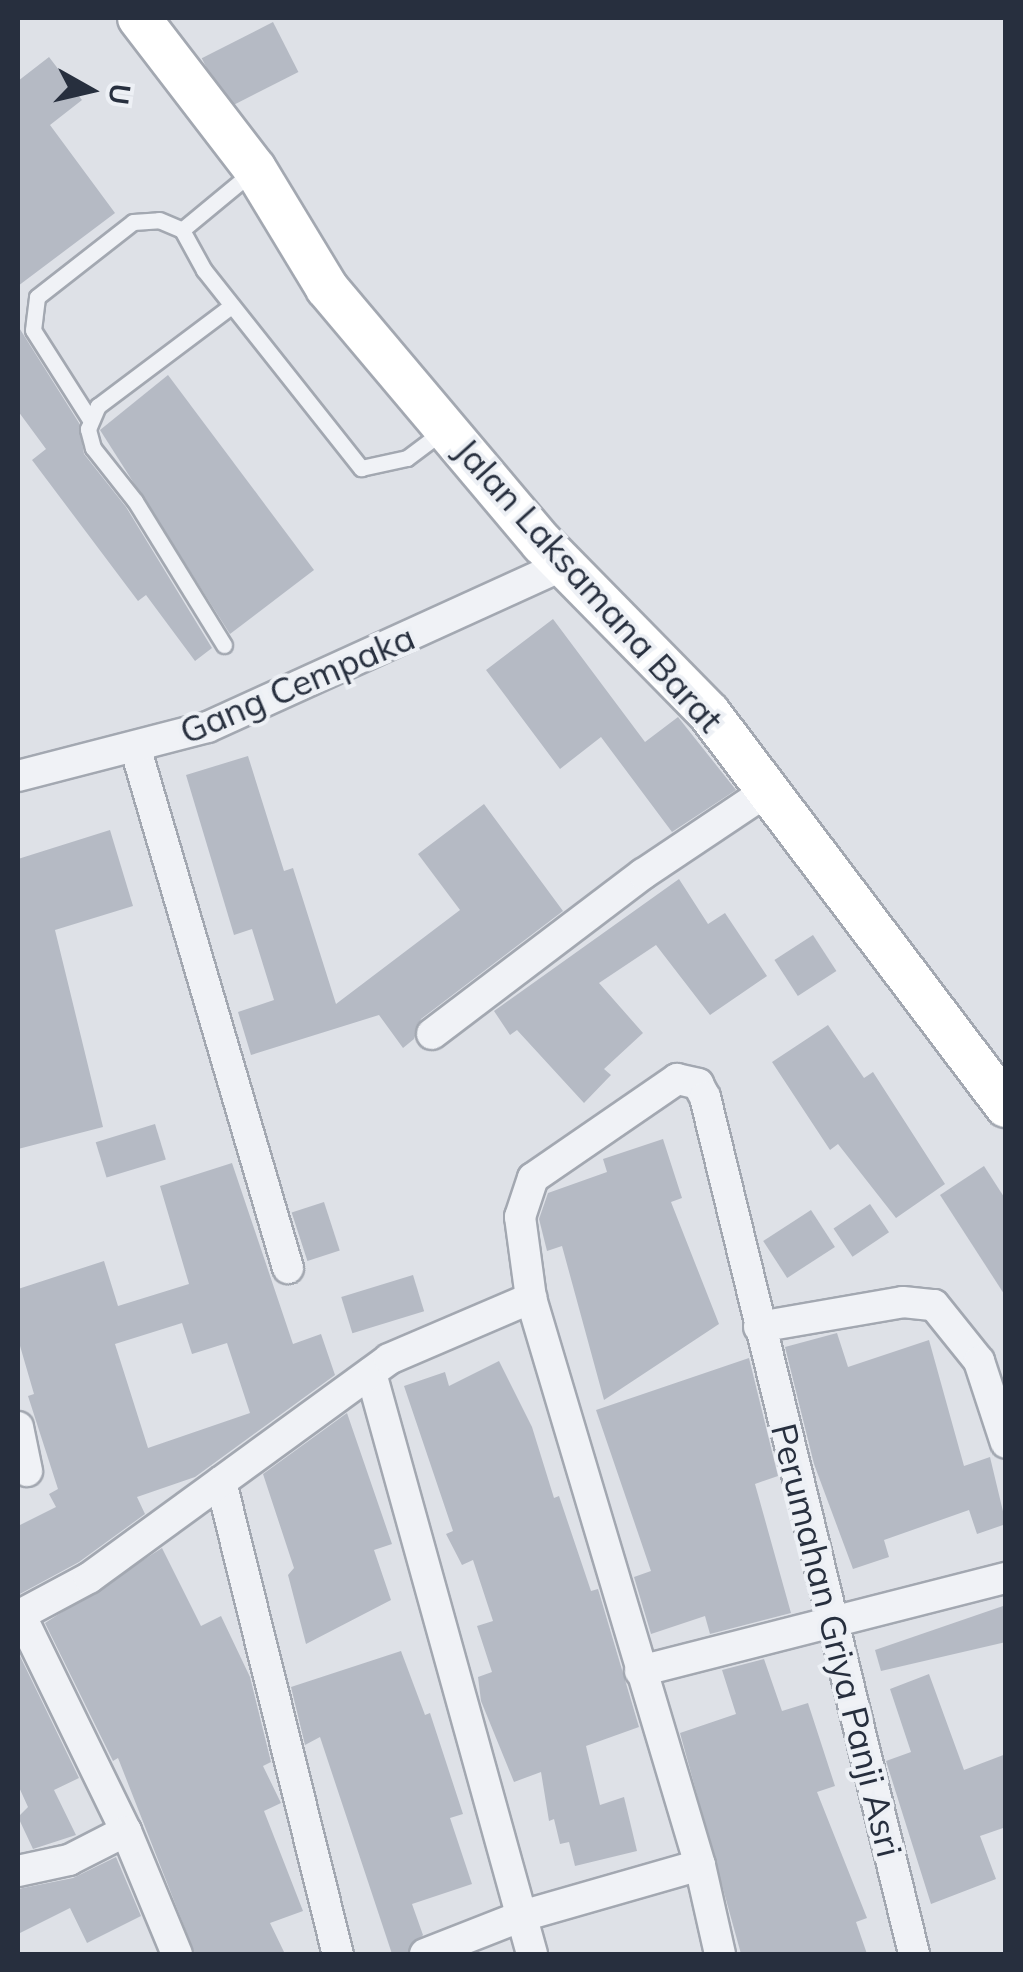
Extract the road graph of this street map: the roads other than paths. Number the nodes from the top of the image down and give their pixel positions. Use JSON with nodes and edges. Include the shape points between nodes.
{"nodes":[{"id":1,"x":142,"y":19,"type":"edge"},
{"id":2,"x":255,"y":169,"type":"junction"},
{"id":3,"x":182,"y":230,"type":"junction"},
{"id":4,"x":231,"y":306,"type":"junction"},
{"id":5,"x":89,"y":418,"type":"junction"},
{"id":6,"x":447,"y":428,"type":"junction"},
{"id":7,"x":566,"y":564,"type":"junction"},
{"id":8,"x":224,"y":645,"type":"dead end"},
{"id":9,"x":136,"y":750,"type":"junction"},
{"id":10,"x":18,"y":776,"type":"edge"},
{"id":11,"x":767,"y":791,"type":"junction"},
{"id":12,"x":432,"y":1034,"type":"dead end"},
{"id":13,"x":1006,"y":1106,"type":"edge"},
{"id":14,"x":288,"y":1268,"type":"dead end"},
{"id":15,"x":530,"y":1298,"type":"junction"},
{"id":16,"x":759,"y":1327,"type":"junction"},
{"id":17,"x":371,"y":1373,"type":"junction"},
{"id":18,"x":18,"y":1428,"type":"edge"},
{"id":19,"x":1006,"y":1443,"type":"edge"},
{"id":20,"x":27,"y":1471,"type":"dead end"},
{"id":21,"x":221,"y":1482,"type":"junction"},
{"id":22,"x":1006,"y":1578,"type":"edge"},
{"id":23,"x":19,"y":1615,"type":"edge"},
{"id":24,"x":836,"y":1621,"type":"junction"},
{"id":25,"x":640,"y":1670,"type":"junction"},
{"id":26,"x":126,"y":1831,"type":"junction"},
{"id":27,"x":700,"y":1864,"type":"junction"},
{"id":28,"x":18,"y":1871,"type":"edge"},
{"id":29,"x":522,"y":1916,"type":"junction"},
{"id":30,"x":177,"y":1954,"type":"edge"},
{"id":31,"x":338,"y":1954,"type":"edge"},
{"id":32,"x":425,"y":1954,"type":"edge"},
{"id":33,"x":532,"y":1954,"type":"edge"},
{"id":34,"x":720,"y":1954,"type":"edge"},
{"id":35,"x":914,"y":1954,"type":"edge"}],
"edges":[{"from":1,"to":2,"type":"main road","name":"Jalan Laksamana Barat"},
{"from":2,"to":3,"type":"lane"},
{"from":2,"to":6,"type":"main road","name":"Jalan Laksamana Barat","via":[[327,288]]},
{"from":3,"to":4,"type":"lane"},
{"from":3,"to":5,"type":"lane","via":[[159,220],[133,222],[37,296],[32,330]]},
{"from":4,"to":5,"type":"lane"},
{"from":4,"to":6,"type":"lane","via":[[361,468],[407,458]]},
{"from":5,"to":8,"type":"lane","via":[[93,448],[134,500]]},
{"from":6,"to":7,"type":"main road","name":"Jalan Laksamana Barat"},
{"from":7,"to":9,"type":"street","name":"Gang Cempaka","via":[[208,727]]},
{"from":7,"to":11,"type":"main road","name":"Jalan Laksamana Barat","via":[[709,712]]},
{"from":9,"to":10,"type":"street","name":"Gang Cempaka"},
{"from":9,"to":14,"type":"street"},
{"from":11,"to":12,"type":"street","via":[[643,874]]},
{"from":11,"to":13,"type":"main road","name":"Jalan Laksamana Barat"},
{"from":15,"to":16,"type":"street","name":"Perumahan Griya Panji Asri","via":[[520,1217],[526,1187],[666,1084],[686,1079],[705,1097]]},
{"from":15,"to":17,"type":"street"},
{"from":15,"to":25,"type":"street"},
{"from":16,"to":19,"type":"street","via":[[902,1302],[934,1306],[979,1362]]},
{"from":16,"to":24,"type":"street","name":"Perumahan Griya Panji Asri"},
{"from":17,"to":21,"type":"street"},
{"from":17,"to":29,"type":"street"},
{"from":18,"to":20,"type":"street"},
{"from":21,"to":23,"type":"street","via":[[90,1578]]},
{"from":21,"to":31,"type":"street"},
{"from":22,"to":24,"type":"street"},
{"from":23,"to":26,"type":"street"},
{"from":24,"to":25,"type":"street"},
{"from":24,"to":35,"type":"street","name":"Perumahan Griya Panji Asri"},
{"from":25,"to":27,"type":"street"},
{"from":26,"to":28,"type":"street","via":[[69,1860]]},
{"from":26,"to":30,"type":"street"},
{"from":27,"to":29,"type":"street"},
{"from":27,"to":34,"type":"street"},
{"from":29,"to":32,"type":"street"},
{"from":29,"to":33,"type":"street"}]}
